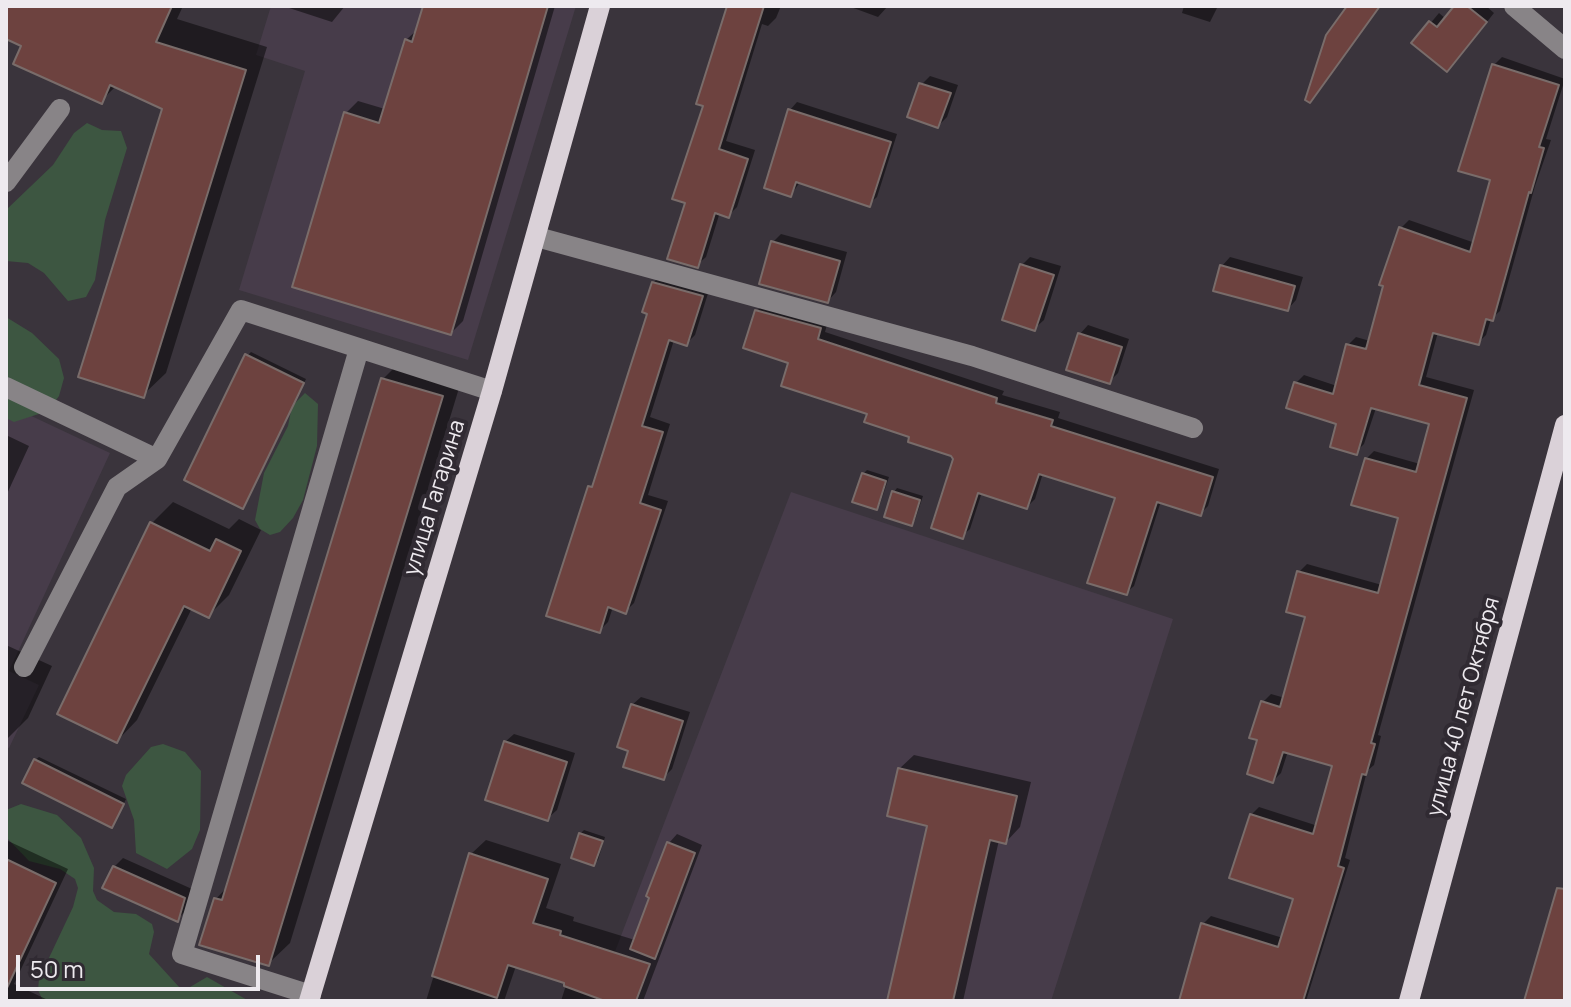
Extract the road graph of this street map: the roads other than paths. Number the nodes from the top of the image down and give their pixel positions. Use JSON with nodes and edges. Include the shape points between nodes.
{"nodes":[{"id":1,"x":600,"y":6,"type":"edge"},
{"id":2,"x":1514,"y":6,"type":"edge"},
{"id":3,"x":1565,"y":49,"type":"edge"},
{"id":4,"x":60,"y":109,"type":"dead end"},
{"id":5,"x":6,"y":182,"type":"edge"},
{"id":6,"x":537,"y":237,"type":"junction"},
{"id":7,"x":359,"y":349,"type":"junction"},
{"id":8,"x":6,"y":387,"type":"edge"},
{"id":9,"x":492,"y":391,"type":"junction"},
{"id":10,"x":1565,"y":425,"type":"edge"},
{"id":11,"x":1193,"y":428,"type":"dead end"},
{"id":12,"x":157,"y":459,"type":"junction"},
{"id":13,"x":24,"y":667,"type":"dead end"},
{"id":14,"x":310,"y":998,"type":"edge"},
{"id":15,"x":1409,"y":1001,"type":"edge"}],
"edges":[{"from":1,"to":6,"type":"main road","name":"улица Гагарина"},
{"from":2,"to":3,"type":"street"},
{"from":4,"to":5,"type":"street"},
{"from":6,"to":9,"type":"main road","name":"улица Гагарина"},
{"from":6,"to":11,"type":"street","via":[[972,356]]},
{"from":7,"to":9,"type":"street"},
{"from":7,"to":12,"type":"street","via":[[241,310]]},
{"from":7,"to":14,"type":"street","via":[[182,954]]},
{"from":8,"to":12,"type":"street"},
{"from":9,"to":14,"type":"main road","name":"улица Гагарина"},
{"from":10,"to":15,"type":"main road","name":"улица 40 лет Октября"},
{"from":12,"to":13,"type":"street","via":[[117,487]]}]}
